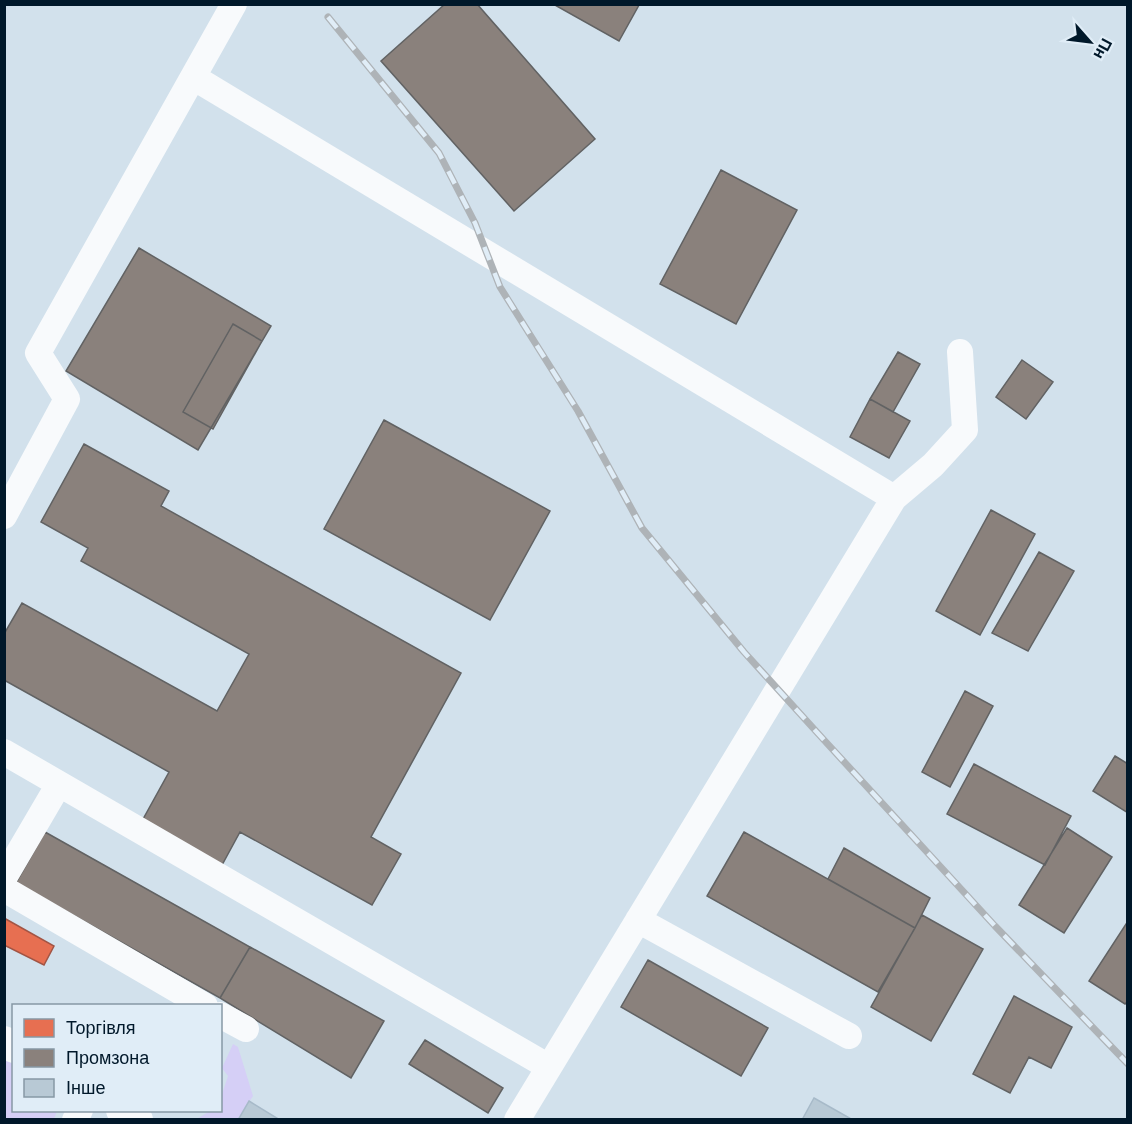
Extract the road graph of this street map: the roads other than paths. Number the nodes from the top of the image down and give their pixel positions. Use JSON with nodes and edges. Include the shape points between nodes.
{"nodes":[{"id":1,"x":234,"y":4,"type":"edge"},
{"id":2,"x":193,"y":77,"type":"junction"},
{"id":3,"x":960,"y":352,"type":"dead end"},
{"id":4,"x":894,"y":498,"type":"junction"},
{"id":5,"x":4,"y":516,"type":"edge"},
{"id":6,"x":4,"y":752,"type":"edge"},
{"id":7,"x":59,"y":784,"type":"junction"},
{"id":8,"x":4,"y":878,"type":"edge"},
{"id":9,"x":4,"y":889,"type":"edge"},
{"id":10,"x":638,"y":920,"type":"junction"},
{"id":11,"x":203,"y":1004,"type":"edge"},
{"id":12,"x":222,"y":1016,"type":"edge"},
{"id":13,"x":246,"y":1029,"type":"dead end"},
{"id":14,"x":849,"y":1036,"type":"dead end"},
{"id":15,"x":549,"y":1067,"type":"junction"},
{"id":16,"x":516,"y":1119,"type":"edge"}],
"edges":[{"from":1,"to":2,"type":"street"},
{"from":2,"to":4,"type":"street"},
{"from":2,"to":5,"type":"street","via":[[38,353],[67,399]]},
{"from":3,"to":4,"type":"street","via":[[965,430],[933,465]]},
{"from":4,"to":10,"type":"street"},
{"from":6,"to":7,"type":"street"},
{"from":7,"to":8,"type":"street"},
{"from":7,"to":15,"type":"street"},
{"from":9,"to":11,"type":"street"},
{"from":10,"to":14,"type":"street"},
{"from":10,"to":15,"type":"street"},
{"from":12,"to":13,"type":"street"},
{"from":15,"to":16,"type":"street"}]}
